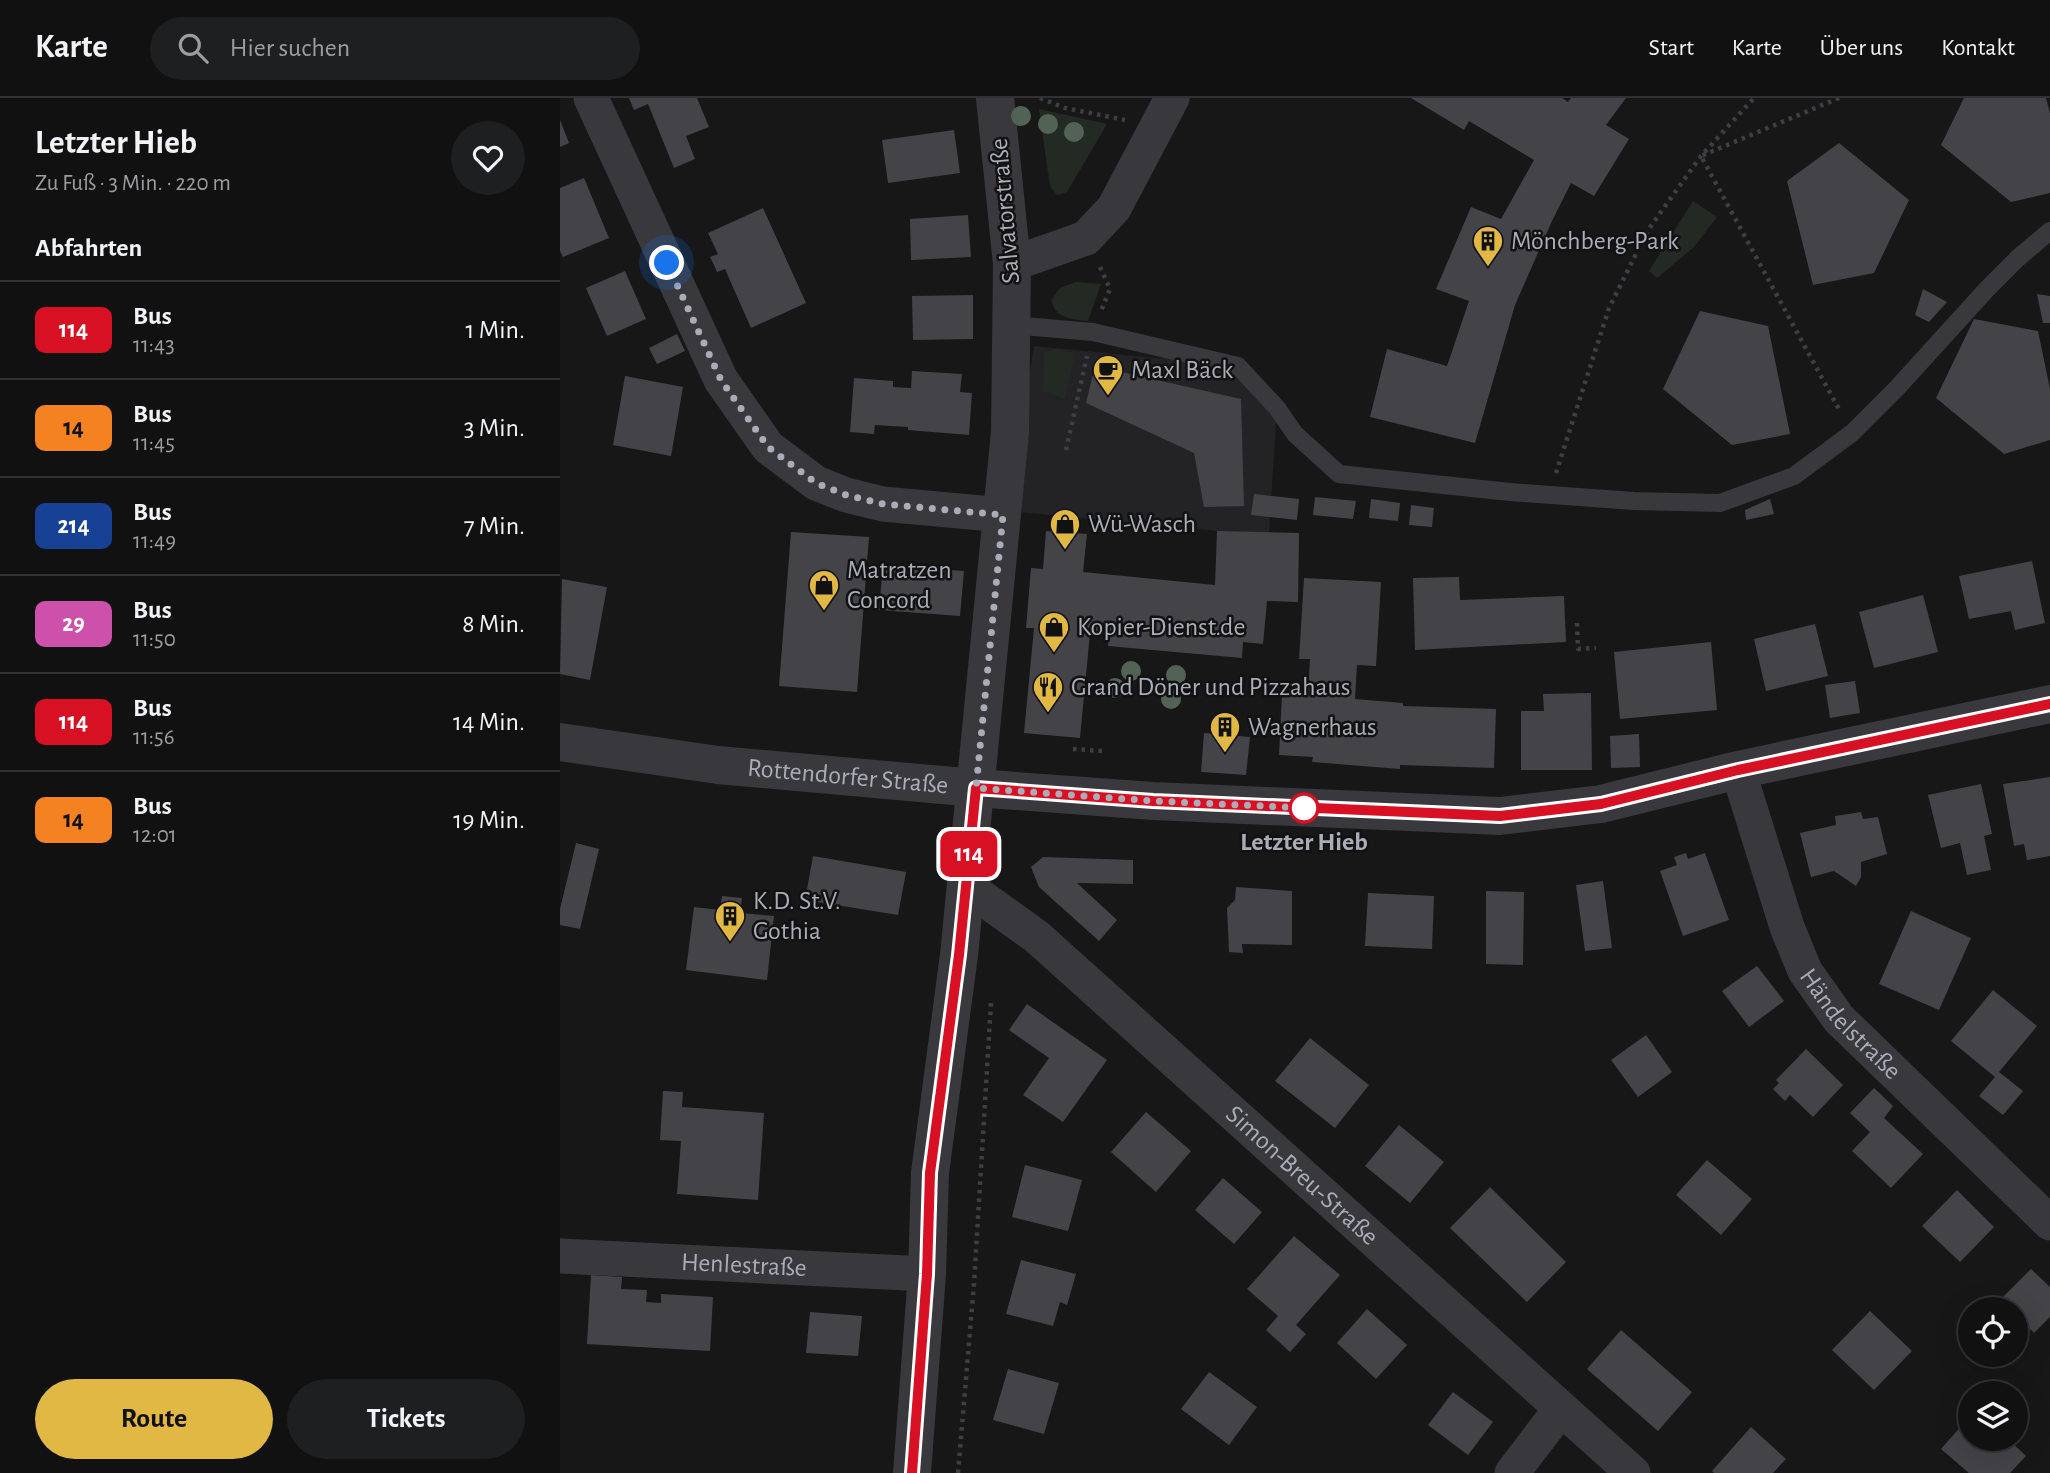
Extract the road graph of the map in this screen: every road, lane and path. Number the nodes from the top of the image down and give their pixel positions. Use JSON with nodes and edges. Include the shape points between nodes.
{"nodes":[{"id":1,"x":591,"y":98,"type":"edge"},
{"id":2,"x":995,"y":98,"type":"edge"},
{"id":3,"x":1040,"y":98,"type":"edge"},
{"id":4,"x":1754,"y":98,"type":"edge"},
{"id":5,"x":1839,"y":98,"type":"edge"},
{"id":6,"x":1164,"y":112,"type":"edge"},
{"id":7,"x":1701,"y":156,"type":"junction"},
{"id":8,"x":2050,"y":231,"type":"edge"},
{"id":9,"x":1012,"y":264,"type":"junction"},
{"id":10,"x":1012,"y":324,"type":"junction"},
{"id":11,"x":1852,"y":433,"type":"junction"},
{"id":12,"x":1549,"y":494,"type":"junction"},
{"id":13,"x":1003,"y":515,"type":"junction"},
{"id":14,"x":1577,"y":623,"type":"dead end"},
{"id":15,"x":1596,"y":648,"type":"dead end"},
{"id":16,"x":2050,"y":704,"type":"edge"},
{"id":17,"x":560,"y":742,"type":"edge"},
{"id":18,"x":1073,"y":749,"type":"dead end"},
{"id":19,"x":1102,"y":751,"type":"dead end"},
{"id":20,"x":1738,"y":770,"type":"junction"},
{"id":21,"x":976,"y":788,"type":"junction"},
{"id":22,"x":966,"y":886,"type":"junction"},
{"id":23,"x":992,"y":997,"type":"dead end"},
{"id":24,"x":2050,"y":1223,"type":"edge"},
{"id":25,"x":560,"y":1256,"type":"edge"},
{"id":26,"x":927,"y":1274,"type":"junction"},
{"id":27,"x":1560,"y":1410,"type":"junction"},
{"id":28,"x":912,"y":1473,"type":"edge"},
{"id":29,"x":958,"y":1473,"type":"edge"},
{"id":30,"x":1512,"y":1473,"type":"edge"},
{"id":31,"x":1633,"y":1473,"type":"edge"}],
"edges":[{"from":1,"to":13,"type":"street","via":[[721,380],[768,447],[816,483],[846,495],[883,504]]},
{"from":2,"to":9,"type":"street","name":"Salvatorstraße"},
{"from":3,"to":6,"type":"path","via":[[1065,108]]},
{"from":4,"to":7,"type":"path"},
{"from":5,"to":7,"type":"path"},
{"from":6,"to":9,"type":"street","via":[[1114,208],[1086,238]]},
{"from":7,"to":11,"type":"path"},
{"from":7,"to":12,"type":"path","via":[[1648,230],[1609,308]]},
{"from":8,"to":11,"type":"lane","via":[[1987,289]]},
{"from":9,"to":10,"type":"street","name":"Salvatorstraße"},
{"from":10,"to":12,"type":"lane","via":[[1093,332],[1238,366],[1295,434],[1339,474]]},
{"from":10,"to":13,"type":"street","name":"Salvatorstraße"},
{"from":11,"to":12,"type":"lane","via":[[1794,476],[1720,503],[1634,502]]},
{"from":13,"to":21,"type":"street","name":"Salvatorstraße"},
{"from":14,"to":15,"type":"path","via":[[1578,649]]},
{"from":16,"to":20,"type":"street","name":"Rottendorfer Straße"},
{"from":17,"to":21,"type":"street","name":"Rottendorfer Straße","via":[[718,765]]},
{"from":18,"to":19,"type":"path"},
{"from":20,"to":21,"type":"street","name":"Rottendorfer Straße","via":[[1601,804],[1500,816],[1153,801]]},
{"from":20,"to":24,"type":"street","name":"Händelstraße","via":[[1805,971],[1839,1019]]},
{"from":21,"to":22,"type":"street","name":"Salvatorstraße"},
{"from":22,"to":26,"type":"street","name":"Salvatorstraße","via":[[930,1173]]},
{"from":22,"to":27,"type":"street","name":"Simon-Breu-Straße","via":[[1037,937]]},
{"from":23,"to":29,"type":"path"},
{"from":25,"to":26,"type":"street","name":"Henlestraße"},
{"from":26,"to":28,"type":"street","name":"Salvatorstraße"},
{"from":27,"to":30,"type":"street"},
{"from":27,"to":31,"type":"street","name":"Simon-Breu-Straße"}]}
